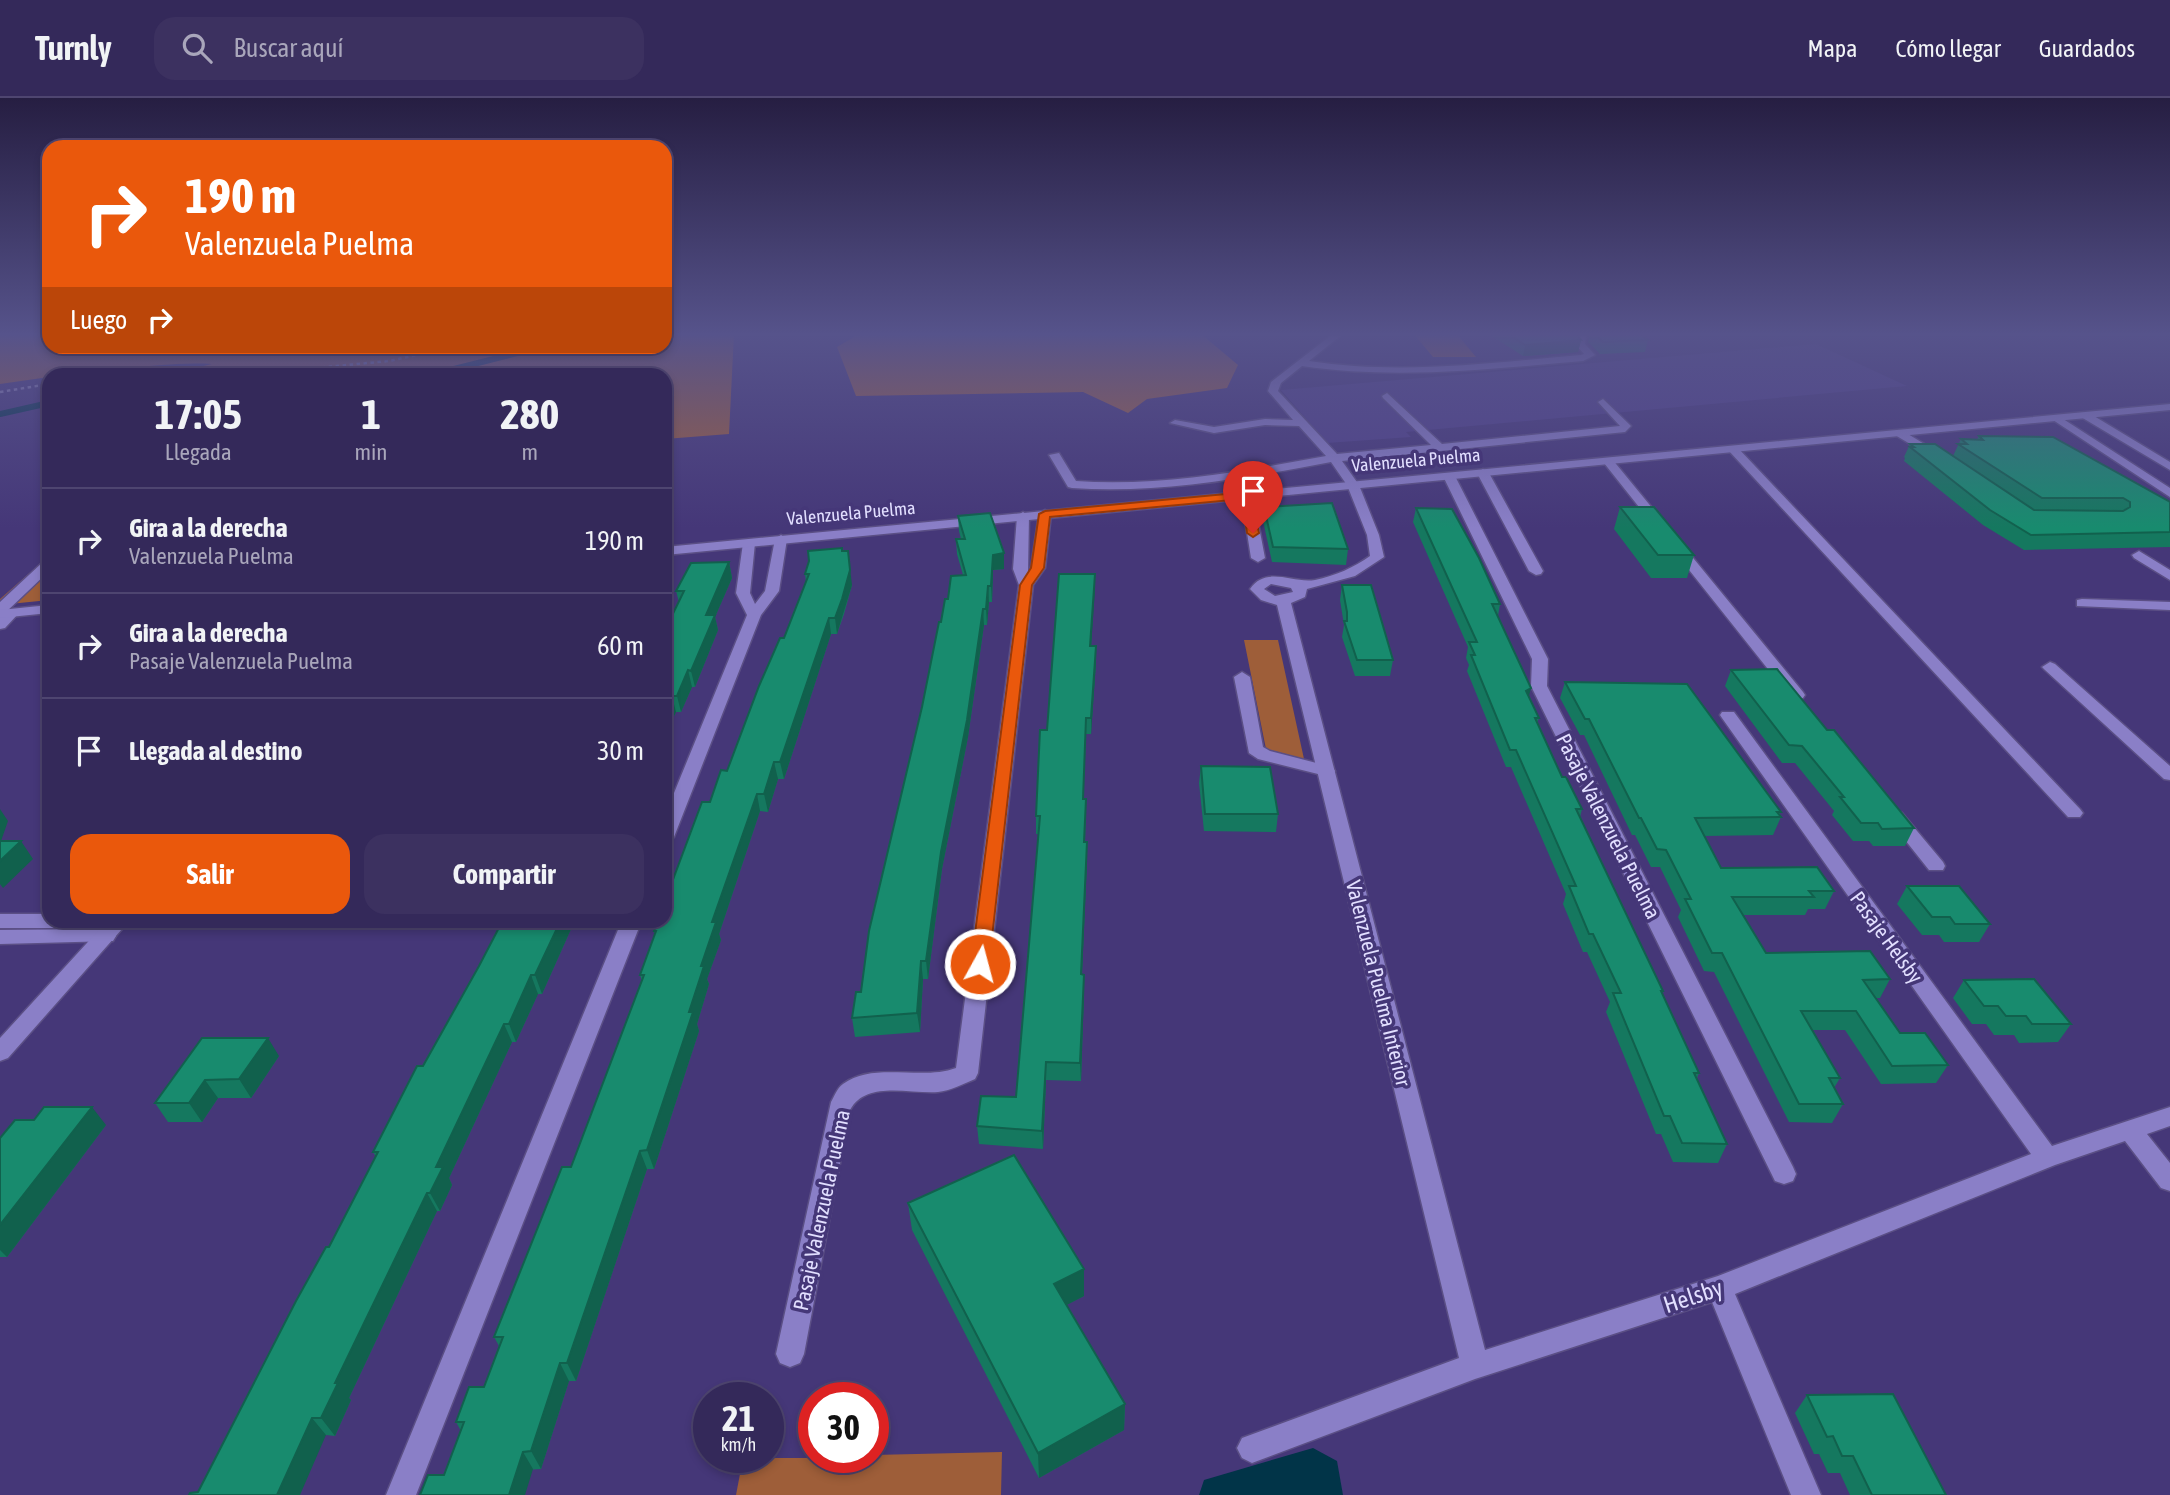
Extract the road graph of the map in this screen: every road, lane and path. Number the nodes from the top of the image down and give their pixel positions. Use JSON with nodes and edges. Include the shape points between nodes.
{"nodes":[{"id":1,"x":1279,"y":398,"type":"edge"},
{"id":2,"x":1389,"y":398,"type":"edge"},
{"id":3,"x":1603,"y":402,"type":"dead end"},
{"id":4,"x":2170,"y":407,"type":"edge"},
{"id":5,"x":2085,"y":415,"type":"junction"},
{"id":6,"x":2057,"y":418,"type":"junction"},
{"id":7,"x":1175,"y":423,"type":"dead end"},
{"id":8,"x":1300,"y":423,"type":"junction"},
{"id":9,"x":1899,"y":433,"type":"junction"},
{"id":10,"x":1439,"y":447,"type":"junction"},
{"id":11,"x":1733,"y":449,"type":"junction"},
{"id":12,"x":1055,"y":455,"type":"dead end"},
{"id":13,"x":1334,"y":458,"type":"junction"},
{"id":14,"x":1608,"y":461,"type":"junction"},
{"id":15,"x":1951,"y":464,"type":"edge"},
{"id":16,"x":2170,"y":467,"type":"edge"},
{"id":17,"x":1483,"y":473,"type":"junction"},
{"id":18,"x":1449,"y":476,"type":"junction"},
{"id":19,"x":1353,"y":485,"type":"junction"},
{"id":20,"x":2170,"y":493,"type":"edge"},
{"id":21,"x":1247,"y":495,"type":"junction"},
{"id":22,"x":1045,"y":514,"type":"junction"},
{"id":23,"x":1023,"y":516,"type":"junction"},
{"id":24,"x":782,"y":539,"type":"junction"},
{"id":25,"x":749,"y":542,"type":"junction"},
{"id":26,"x":672,"y":550,"type":"edge"},
{"id":27,"x":2139,"y":555,"type":"dead end"},
{"id":28,"x":1258,"y":558,"type":"dead end"},
{"id":29,"x":42,"y":571,"type":"edge"},
{"id":30,"x":1536,"y":571,"type":"dead end"},
{"id":31,"x":2170,"y":576,"type":"edge"},
{"id":32,"x":1026,"y":585,"type":"junction"},
{"id":33,"x":20,"y":591,"type":"junction"},
{"id":34,"x":0,"y":593,"type":"edge"},
{"id":35,"x":2082,"y":603,"type":"dead end"},
{"id":36,"x":2170,"y":606,"type":"edge"},
{"id":37,"x":42,"y":609,"type":"edge"},
{"id":38,"x":4,"y":612,"type":"edge"},
{"id":39,"x":754,"y":615,"type":"junction"},
{"id":40,"x":0,"y":625,"type":"edge"},
{"id":41,"x":2050,"y":667,"type":"dead end"},
{"id":42,"x":1242,"y":677,"type":"dead end"},
{"id":43,"x":1804,"y":703,"type":"edge"},
{"id":44,"x":1728,"y":715,"type":"dead end"},
{"id":45,"x":1326,"y":771,"type":"junction"},
{"id":46,"x":2170,"y":775,"type":"edge"},
{"id":47,"x":1883,"y":801,"type":"edge"},
{"id":48,"x":2074,"y":813,"type":"dead end"},
{"id":49,"x":672,"y":820,"type":"edge"},
{"id":50,"x":1936,"y":866,"type":"dead end"},
{"id":51,"x":0,"y":921,"type":"edge"},
{"id":52,"x":42,"y":924,"type":"edge"},
{"id":53,"x":113,"y":928,"type":"edge"},
{"id":54,"x":629,"y":928,"type":"edge"},
{"id":55,"x":0,"y":937,"type":"edge"},
{"id":56,"x":0,"y":1052,"type":"edge"},
{"id":57,"x":2170,"y":1116,"type":"edge"},
{"id":58,"x":2130,"y":1130,"type":"junction"},
{"id":59,"x":2047,"y":1158,"type":"junction"},
{"id":60,"x":1784,"y":1174,"type":"dead end"},
{"id":61,"x":2170,"y":1181,"type":"edge"},
{"id":62,"x":1719,"y":1288,"type":"junction"},
{"id":63,"x":790,"y":1354,"type":"dead end"},
{"id":64,"x":1475,"y":1366,"type":"junction"},
{"id":65,"x":1252,"y":1448,"type":"dead end"},
{"id":66,"x":401,"y":1495,"type":"edge"},
{"id":67,"x":1806,"y":1495,"type":"edge"}],
"edges":[{"from":1,"to":8,"type":"street"},
{"from":2,"to":10,"type":"street"},
{"from":3,"to":10,"type":"street","via":[[1625,429]]},
{"from":4,"to":5,"type":"street","name":"Valenzuela Puelma"},
{"from":5,"to":6,"type":"street","name":"Valenzuela Puelma"},
{"from":5,"to":16,"type":"street"},
{"from":6,"to":9,"type":"street","name":"Valenzuela Puelma"},
{"from":6,"to":20,"type":"street"},
{"from":7,"to":8,"type":"street","via":[[1214,430],[1265,422]]},
{"from":8,"to":13,"type":"street"},
{"from":9,"to":11,"type":"street","name":"Valenzuela Puelma"},
{"from":9,"to":15,"type":"street"},
{"from":10,"to":13,"type":"street"},
{"from":11,"to":14,"type":"street","name":"Valenzuela Puelma"},
{"from":11,"to":48,"type":"street"},
{"from":12,"to":13,"type":"street","via":[[1072,484],[1113,487],[1237,476]]},
{"from":13,"to":19,"type":"street"},
{"from":14,"to":17,"type":"street","name":"Valenzuela Puelma"},
{"from":14,"to":43,"type":"street"},
{"from":17,"to":18,"type":"street","name":"Valenzuela Puelma"},
{"from":17,"to":30,"type":"street"},
{"from":18,"to":19,"type":"street","name":"Valenzuela Puelma"},
{"from":18,"to":60,"type":"street","name":"Pasaje Valenzuela Puelma","via":[[1541,659],[1539,686]]},
{"from":19,"to":21,"type":"street","name":"Valenzuela Puelma"},
{"from":19,"to":45,"type":"street","name":"Valenzuela Puelma Interior","via":[[1377,557],[1364,569],[1290,592]]},
{"from":21,"to":22,"type":"street","name":"Valenzuela Puelma"},
{"from":21,"to":28,"type":"street"},
{"from":22,"to":23,"type":"street","name":"Valenzuela Puelma"},
{"from":22,"to":32,"type":"street","name":"Pasaje Valenzuela Puelma","via":[[1038,568]]},
{"from":23,"to":24,"type":"street","name":"Valenzuela Puelma"},
{"from":23,"to":32,"type":"street","name":"Pasaje Valenzuela Puelma","via":[[1020,569]]},
{"from":24,"to":25,"type":"street","name":"Valenzuela Puelma"},
{"from":24,"to":39,"type":"street","via":[[772,591]]},
{"from":25,"to":26,"type":"street","name":"Valenzuela Puelma"},
{"from":25,"to":39,"type":"street","via":[[743,593]]},
{"from":27,"to":31,"type":"street"},
{"from":29,"to":33,"type":"street"},
{"from":32,"to":63,"type":"street","name":"Pasaje Valenzuela Puelma","via":[[967,1073],[941,1083],[868,1083],[849,1091],[839,1110]]},
{"from":33,"to":34,"type":"street"},
{"from":33,"to":38,"type":"street"},
{"from":35,"to":36,"type":"street"},
{"from":37,"to":38,"type":"street"},
{"from":38,"to":40,"type":"street"},
{"from":39,"to":49,"type":"street"},
{"from":41,"to":46,"type":"street"},
{"from":42,"to":45,"type":"street","via":[[1255,749]]},
{"from":44,"to":59,"type":"street","name":"Pasaje Helsby"},
{"from":45,"to":64,"type":"street","name":"Valenzuela Puelma Interior"},
{"from":47,"to":50,"type":"street"},
{"from":51,"to":52,"type":"street"},
{"from":53,"to":55,"type":"street"},
{"from":53,"to":56,"type":"street"},
{"from":54,"to":66,"type":"street"},
{"from":57,"to":58,"type":"street","name":"Helsby"},
{"from":58,"to":59,"type":"street","name":"Helsby"},
{"from":58,"to":61,"type":"street"},
{"from":59,"to":62,"type":"street","name":"Helsby"},
{"from":62,"to":64,"type":"street","name":"Helsby"},
{"from":62,"to":67,"type":"street"},
{"from":64,"to":65,"type":"street","name":"Helsby"}]}
